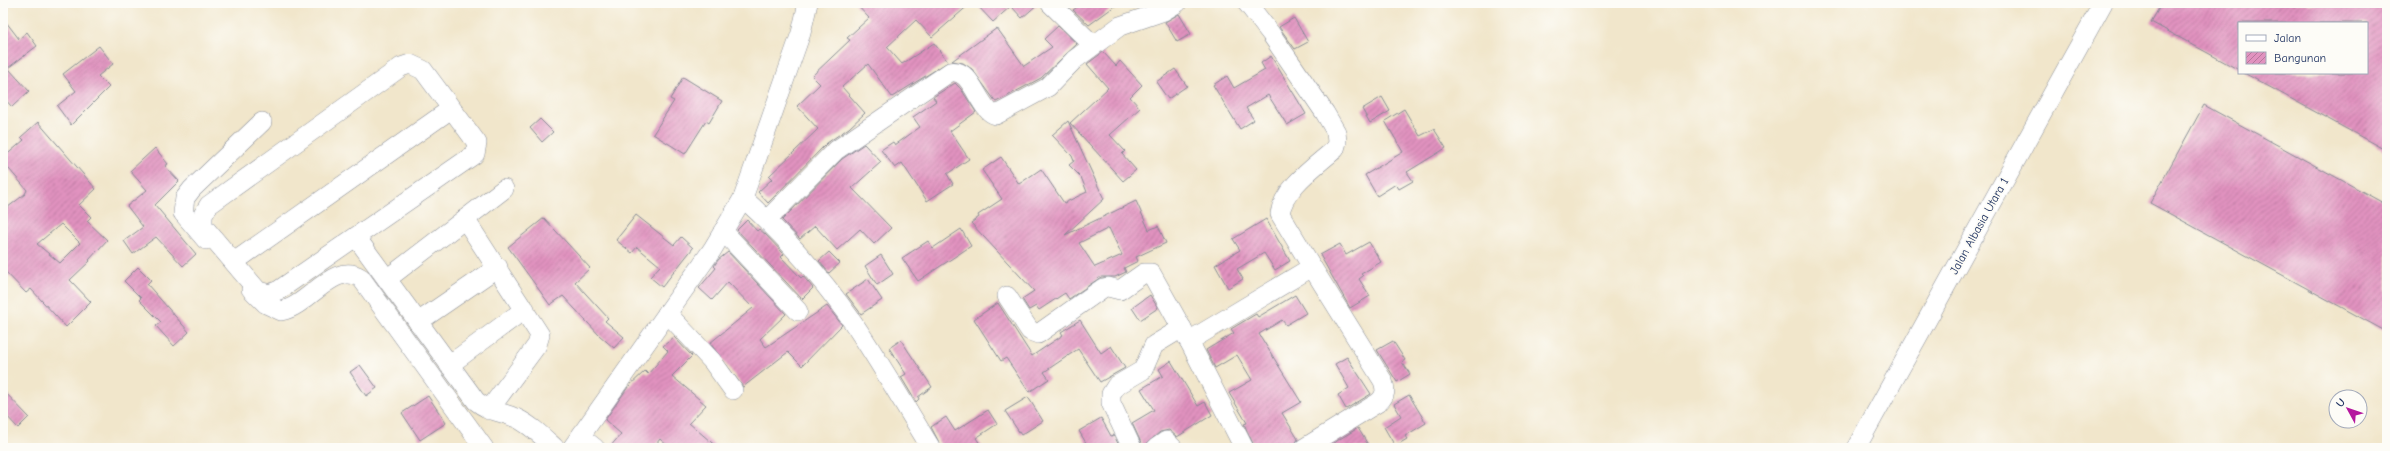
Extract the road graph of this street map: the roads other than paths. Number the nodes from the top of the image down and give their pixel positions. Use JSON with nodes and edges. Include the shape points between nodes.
{"nodes":[{"id":1,"x":808,"y":3,"type":"edge"},
{"id":2,"x":1050,"y":3,"type":"edge"},
{"id":3,"x":1177,"y":3,"type":"edge"},
{"id":4,"x":1247,"y":3,"type":"edge"},
{"id":5,"x":2103,"y":3,"type":"edge"},
{"id":6,"x":1093,"y":45,"type":"junction"},
{"id":7,"x":451,"y":109,"type":"junction"},
{"id":8,"x":262,"y":122,"type":"dead end"},
{"id":9,"x":504,"y":189,"type":"dead end"},
{"id":10,"x":743,"y":198,"type":"junction"},
{"id":11,"x":465,"y":219,"type":"junction"},
{"id":12,"x":767,"y":220,"type":"junction"},
{"id":13,"x":723,"y":231,"type":"junction"},
{"id":14,"x":356,"y":237,"type":"junction"},
{"id":15,"x":234,"y":262,"type":"junction"},
{"id":16,"x":498,"y":267,"type":"junction"},
{"id":17,"x":1312,"y":267,"type":"junction"},
{"id":18,"x":386,"y":279,"type":"junction"},
{"id":19,"x":1007,"y":296,"type":"dead end"},
{"id":20,"x":525,"y":309,"type":"junction"},
{"id":21,"x":798,"y":311,"type":"dead end"},
{"id":22,"x":667,"y":313,"type":"junction"},
{"id":23,"x":418,"y":322,"type":"junction"},
{"id":24,"x":1186,"y":334,"type":"junction"},
{"id":25,"x":449,"y":365,"type":"junction"},
{"id":26,"x":734,"y":390,"type":"dead end"},
{"id":27,"x":489,"y":410,"type":"junction"},
{"id":28,"x":583,"y":444,"type":"edge"},
{"id":29,"x":484,"y":448,"type":"edge"},
{"id":30,"x":555,"y":448,"type":"edge"},
{"id":31,"x":931,"y":448,"type":"edge"},
{"id":32,"x":1132,"y":448,"type":"edge"},
{"id":33,"x":1156,"y":448,"type":"edge"},
{"id":34,"x":1173,"y":448,"type":"edge"},
{"id":35,"x":1244,"y":448,"type":"edge"},
{"id":36,"x":1304,"y":448,"type":"edge"},
{"id":37,"x":1856,"y":448,"type":"edge"}],
"edges":[{"from":1,"to":10,"type":"street"},
{"from":2,"to":6,"type":"street"},
{"from":3,"to":6,"type":"street","via":[[1164,12],[1120,26]]},
{"from":4,"to":17,"type":"street","via":[[1271,34],[1336,132],[1335,149],[1281,204],[1280,214]]},
{"from":5,"to":37,"type":"street","name":"Jalan Albasia Utara 1"},
{"from":6,"to":12,"type":"street","via":[[1048,87],[996,115],[963,74],[950,72],[835,151]]},
{"from":7,"to":14,"type":"street","via":[[477,143],[477,150],[472,158]]},
{"from":7,"to":15,"type":"street"},
{"from":7,"to":15,"type":"street","via":[[419,67],[410,64],[394,71],[204,210],[203,226]]},
{"from":8,"to":29,"type":"street","via":[[192,189],[182,206],[183,213],[266,304],[274,309],[287,310],[338,275],[356,274]]},
{"from":9,"to":11,"type":"street"},
{"from":10,"to":12,"type":"street"},
{"from":10,"to":13,"type":"street"},
{"from":11,"to":16,"type":"street"},
{"from":11,"to":18,"type":"street"},
{"from":12,"to":31,"type":"street","via":[[821,281],[852,321]]},
{"from":13,"to":21,"type":"street"},
{"from":13,"to":22,"type":"street"},
{"from":14,"to":15,"type":"street","via":[[279,290],[269,294],[258,291]]},
{"from":14,"to":18,"type":"street"},
{"from":16,"to":20,"type":"street"},
{"from":16,"to":23,"type":"street"},
{"from":17,"to":24,"type":"street"},
{"from":17,"to":36,"type":"street","via":[[1384,381],[1386,389],[1378,402]]},
{"from":18,"to":23,"type":"street"},
{"from":19,"to":24,"type":"street","via":[[1030,331],[1038,334],[1103,288],[1120,290],[1148,273],[1153,275]]},
{"from":20,"to":25,"type":"street"},
{"from":20,"to":27,"type":"street","via":[[539,331],[540,339]]},
{"from":22,"to":26,"type":"street","via":[[712,361]]},
{"from":22,"to":28,"type":"street"},
{"from":23,"to":25,"type":"street"},
{"from":24,"to":32,"type":"street","via":[[1154,345],[1142,370],[1116,386],[1111,394],[1110,403]]},
{"from":24,"to":35,"type":"street"},
{"from":25,"to":27,"type":"street","via":[[476,401]]},
{"from":27,"to":30,"type":"street","via":[[533,427]]},
{"from":33,"to":34,"type":"street","via":[[1166,441]]}]}
